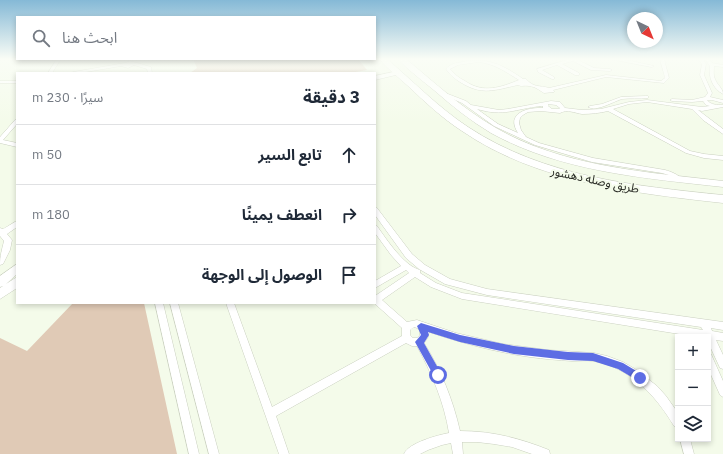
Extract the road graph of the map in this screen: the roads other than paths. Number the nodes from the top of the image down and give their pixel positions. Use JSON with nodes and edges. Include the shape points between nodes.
{"nodes":[{"id":1,"x":11,"y":80,"type":"edge"},
{"id":2,"x":407,"y":80,"type":"edge"},
{"id":3,"x":428,"y":80,"type":"edge"},
{"id":4,"x":460,"y":80,"type":"edge"},
{"id":5,"x":590,"y":80,"type":"edge"},
{"id":6,"x":645,"y":80,"type":"edge"},
{"id":7,"x":666,"y":80,"type":"edge"},
{"id":8,"x":704,"y":80,"type":"edge"},
{"id":9,"x":714,"y":80,"type":"edge"},
{"id":10,"x":0,"y":81,"type":"edge"},
{"id":11,"x":521,"y":82,"type":"joint"},
{"id":12,"x":549,"y":91,"type":"junction"},
{"id":13,"x":723,"y":92,"type":"edge"},
{"id":14,"x":446,"y":95,"type":"junction"},
{"id":15,"x":705,"y":98,"type":"junction"},
{"id":16,"x":553,"y":102,"type":"junction"},
{"id":17,"x":545,"y":104,"type":"junction"},
{"id":18,"x":469,"y":105,"type":"junction"},
{"id":19,"x":722,"y":105,"type":"edge"},
{"id":20,"x":561,"y":107,"type":"junction"},
{"id":21,"x":609,"y":109,"type":"junction"},
{"id":22,"x":694,"y":109,"type":"junction"},
{"id":23,"x":549,"y":110,"type":"junction"},
{"id":24,"x":504,"y":111,"type":"junction"},
{"id":25,"x":16,"y":118,"type":"edge"},
{"id":26,"x":516,"y":118,"type":"junction"},
{"id":27,"x":16,"y":122,"type":"edge"},
{"id":28,"x":723,"y":132,"type":"edge"},
{"id":29,"x":0,"y":134,"type":"edge"},
{"id":30,"x":0,"y":140,"type":"edge"},
{"id":31,"x":525,"y":140,"type":"junction"},
{"id":32,"x":16,"y":145,"type":"edge"},
{"id":33,"x":723,"y":158,"type":"edge"},
{"id":34,"x":679,"y":178,"type":"junction"},
{"id":35,"x":723,"y":184,"type":"edge"},
{"id":36,"x":723,"y":199,"type":"edge"},
{"id":37,"x":376,"y":211,"type":"edge"},
{"id":38,"x":16,"y":224,"type":"edge"},
{"id":39,"x":376,"y":230,"type":"edge"},
{"id":40,"x":1,"y":232,"type":"edge"},
{"id":41,"x":0,"y":262,"type":"edge"},
{"id":42,"x":405,"y":267,"type":"junction"},
{"id":43,"x":422,"y":268,"type":"junction"},
{"id":44,"x":16,"y":269,"type":"edge"},
{"id":45,"x":415,"y":274,"type":"junction"},
{"id":46,"x":0,"y":282,"type":"edge"},
{"id":47,"x":16,"y":283,"type":"edge"},
{"id":48,"x":376,"y":285,"type":"edge"},
{"id":49,"x":0,"y":294,"type":"edge"},
{"id":50,"x":376,"y":298,"type":"edge"},
{"id":51,"x":376,"y":300,"type":"edge"},
{"id":52,"x":159,"y":304,"type":"edge"},
{"id":53,"x":174,"y":304,"type":"edge"},
{"id":54,"x":230,"y":304,"type":"edge"},
{"id":55,"x":692,"y":321,"type":"junction"},
{"id":56,"x":704,"y":323,"type":"junction"},
{"id":57,"x":421,"y":326,"type":"junction"},
{"id":58,"x":723,"y":326,"type":"edge"},
{"id":59,"x":407,"y":327,"type":"junction"},
{"id":60,"x":692,"y":334,"type":"edge"},
{"id":61,"x":698,"y":334,"type":"edge"},
{"id":62,"x":709,"y":334,"type":"edge"},
{"id":63,"x":711,"y":334,"type":"edge"},
{"id":64,"x":723,"y":336,"type":"edge"},
{"id":65,"x":407,"y":338,"type":"junction"},
{"id":66,"x":711,"y":338,"type":"edge"},
{"id":67,"x":419,"y":342,"type":"junction"},
{"id":68,"x":711,"y":364,"type":"edge"},
{"id":69,"x":723,"y":365,"type":"edge"},
{"id":70,"x":723,"y":392,"type":"edge"},
{"id":71,"x":270,"y":414,"type":"junction"},
{"id":72,"x":675,"y":417,"type":"edge"},
{"id":73,"x":456,"y":436,"type":"junction"},
{"id":74,"x":686,"y":442,"type":"edge"},
{"id":75,"x":194,"y":454,"type":"edge"},
{"id":76,"x":214,"y":454,"type":"edge"},
{"id":77,"x":284,"y":454,"type":"edge"},
{"id":78,"x":409,"y":454,"type":"edge"},
{"id":79,"x":458,"y":454,"type":"edge"},
{"id":80,"x":545,"y":454,"type":"edge"},
{"id":81,"x":689,"y":454,"type":"edge"}],
"edges":[{"from":1,"to":10,"type":"street"},
{"from":2,"to":36,"type":"main road","name":"طريق وصله دهشور","via":[[465,129],[494,147],[535,165],[590,181],[652,192]]},
{"from":3,"to":14,"type":"main road","name":"طريق وصله دهشور"},
{"from":4,"to":11,"type":"street","via":[[476,90],[490,90]]},
{"from":5,"to":12,"type":"street"},
{"from":6,"to":7,"type":"street"},
{"from":8,"to":15,"type":"street","via":[[710,92]]},
{"from":9,"to":13,"type":"street"},
{"from":11,"to":12,"type":"street"},
{"from":12,"to":16,"type":"street"},
{"from":14,"to":18,"type":"street"},
{"from":14,"to":34,"type":"main road","name":"طريق وصله دهشور","via":[[494,130],[544,152],[600,167]]},
{"from":15,"to":19,"type":"street","via":[[708,104]]},
{"from":15,"to":20,"type":"street","via":[[685,101],[635,97],[621,98],[596,107]]},
{"from":16,"to":17,"type":"street"},
{"from":16,"to":20,"type":"street"},
{"from":17,"to":23,"type":"street"},
{"from":17,"to":24,"type":"street","via":[[527,105]]},
{"from":18,"to":24,"type":"street"},
{"from":18,"to":31,"type":"street","via":[[496,125]]},
{"from":19,"to":22,"type":"street","via":[[709,109]]},
{"from":20,"to":21,"type":"street","via":[[582,112]]},
{"from":20,"to":23,"type":"street","via":[[558,111]]},
{"from":21,"to":22,"type":"street","via":[[647,101]]},
{"from":21,"to":33,"type":"street","via":[[688,152]]},
{"from":22,"to":28,"type":"street"},
{"from":23,"to":26,"type":"street","via":[[531,110]]},
{"from":24,"to":26,"type":"street"},
{"from":25,"to":29,"type":"street"},
{"from":26,"to":31,"type":"street","via":[[517,128]]},
{"from":27,"to":30,"type":"street"},
{"from":30,"to":32,"type":"street"},
{"from":31,"to":34,"type":"street","via":[[578,157],[663,171]]},
{"from":34,"to":35,"type":"main road","name":"طريق وصله دهشور"},
{"from":37,"to":43,"type":"street","via":[[409,256]]},
{"from":38,"to":40,"type":"street"},
{"from":39,"to":42,"type":"street"},
{"from":40,"to":41,"type":"street","via":[[8,240]]},
{"from":42,"to":45,"type":"street"},
{"from":42,"to":48,"type":"street"},
{"from":43,"to":45,"type":"street"},
{"from":43,"to":55,"type":"street","via":[[448,282],[487,292]]},
{"from":44,"to":46,"type":"street"},
{"from":45,"to":50,"type":"street"},
{"from":45,"to":60,"type":"street","via":[[444,290],[476,299]]},
{"from":47,"to":49,"type":"street"},
{"from":51,"to":59,"type":"street"},
{"from":52,"to":75,"type":"street"},
{"from":53,"to":76,"type":"street"},
{"from":54,"to":71,"type":"street"},
{"from":55,"to":56,"type":"street"},
{"from":55,"to":61,"type":"street"},
{"from":56,"to":58,"type":"street"},
{"from":56,"to":62,"type":"street"},
{"from":57,"to":59,"type":"street","via":[[412,324]]},
{"from":57,"to":67,"type":"street","via":[[425,335]]},
{"from":57,"to":72,"type":"street","via":[[514,350],[593,357],[608,361],[633,373],[649,385]]},
{"from":59,"to":65,"type":"street"},
{"from":63,"to":64,"type":"street"},
{"from":65,"to":67,"type":"street"},
{"from":65,"to":71,"type":"street"},
{"from":66,"to":69,"type":"street"},
{"from":67,"to":73,"type":"street","via":[[444,388]]},
{"from":68,"to":70,"type":"street"},
{"from":71,"to":77,"type":"street"},
{"from":73,"to":78,"type":"street","via":[[423,446]]},
{"from":73,"to":79,"type":"street"},
{"from":73,"to":80,"type":"street","via":[[514,442]]},
{"from":74,"to":81,"type":"street"}]}
